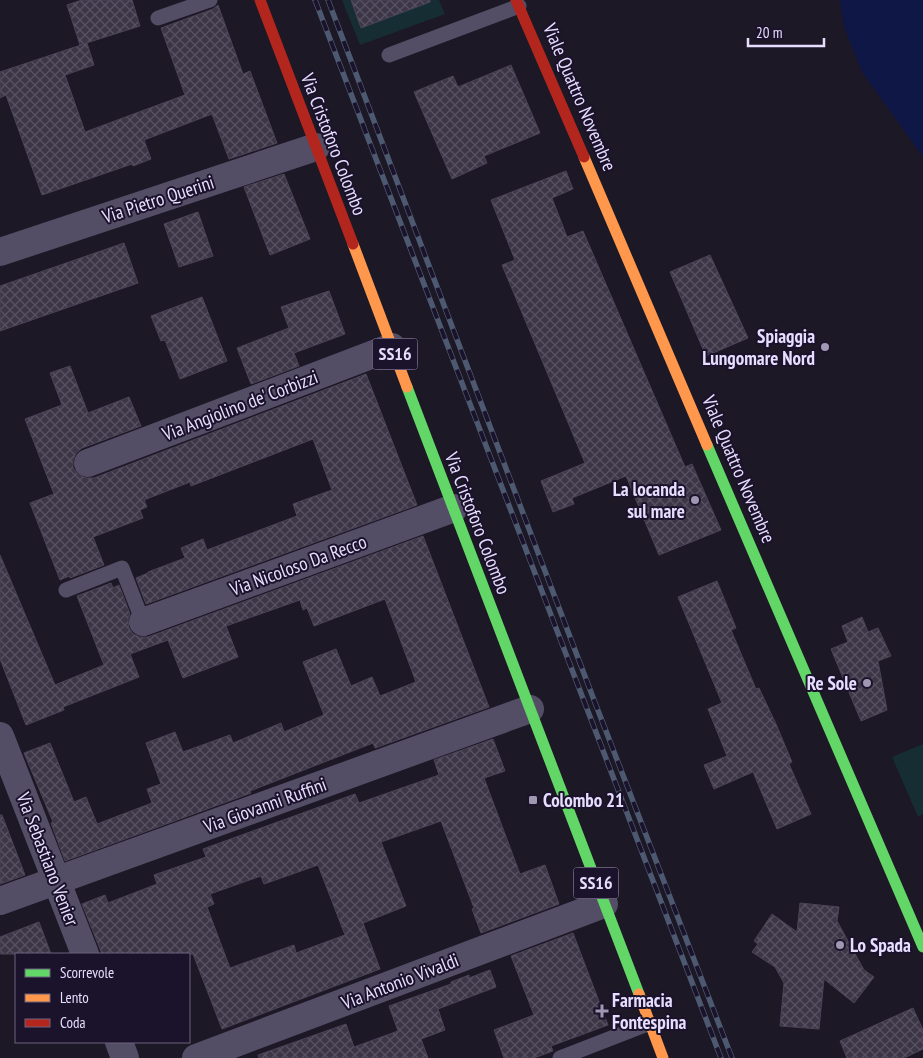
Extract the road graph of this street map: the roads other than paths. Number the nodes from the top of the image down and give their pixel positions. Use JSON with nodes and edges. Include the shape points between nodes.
{"nodes":[{"id":1,"x":210,"y":0,"type":"edge"},
{"id":2,"x":260,"y":0,"type":"edge"},
{"id":3,"x":518,"y":3,"type":"edge"},
{"id":4,"x":158,"y":18,"type":"dead end"},
{"id":5,"x":389,"y":55,"type":"dead end"},
{"id":6,"x":316,"y":147,"type":"junction"},
{"id":7,"x":0,"y":252,"type":"edge"},
{"id":8,"x":392,"y":347,"type":"junction"},
{"id":9,"x":88,"y":463,"type":"dead end"},
{"id":10,"x":454,"y":508,"type":"junction"},
{"id":11,"x":66,"y":590,"type":"dead end"},
{"id":12,"x":143,"y":622,"type":"joint"},
{"id":13,"x":530,"y":709,"type":"junction"},
{"id":14,"x":0,"y":736,"type":"edge"},
{"id":15,"x":56,"y":881,"type":"junction"},
{"id":16,"x":0,"y":902,"type":"edge"},
{"id":17,"x":604,"y":904,"type":"junction"},
{"id":18,"x":923,"y":947,"type":"edge"},
{"id":19,"x":85,"y":953,"type":"edge"},
{"id":20,"x":650,"y":1023,"type":"junction"},
{"id":21,"x":119,"y":1043,"type":"edge"},
{"id":22,"x":125,"y":1058,"type":"edge"},
{"id":23,"x":196,"y":1058,"type":"edge"},
{"id":24,"x":560,"y":1058,"type":"edge"},
{"id":25,"x":663,"y":1058,"type":"edge"}],
"edges":[{"from":1,"to":4,"type":"lane"},
{"from":2,"to":6,"type":"main road","name":"Via Cristoforo Colombo","number":"SS16"},
{"from":3,"to":5,"type":"lane","name":"Viale Quattro Novembre"},
{"from":3,"to":18,"type":"main road","name":"Viale Quattro Novembre"},
{"from":6,"to":7,"type":"street","name":"Via Pietro Querini"},
{"from":6,"to":8,"type":"main road","name":"Via Cristoforo Colombo","number":"SS16"},
{"from":8,"to":9,"type":"street","name":"Via Angiolino de' Corbizzi"},
{"from":8,"to":10,"type":"main road","name":"Via Cristoforo Colombo","number":"SS16"},
{"from":10,"to":12,"type":"street","name":"Via Nicoloso Da Recco"},
{"from":10,"to":13,"type":"main road","name":"Via Cristoforo Colombo","number":"SS16"},
{"from":11,"to":12,"type":"lane","via":[[122,568]]},
{"from":13,"to":15,"type":"street","name":"Via Giovanni Ruffini"},
{"from":13,"to":17,"type":"main road","name":"Via Cristoforo Colombo","number":"SS16"},
{"from":14,"to":15,"type":"street","name":"Via Sebastiano Venier"},
{"from":15,"to":16,"type":"street","name":"Via Giovanni Ruffini"},
{"from":15,"to":19,"type":"street","name":"Via Sebastiano Venier"},
{"from":17,"to":20,"type":"main road","name":"Via Cristoforo Colombo","number":"SS16"},
{"from":17,"to":23,"type":"street","name":"Via Antonio Vivaldi"},
{"from":20,"to":24,"type":"lane"},
{"from":20,"to":25,"type":"main road","name":"Via Cristoforo Colombo","number":"SS16"},
{"from":21,"to":22,"type":"street"}]}
